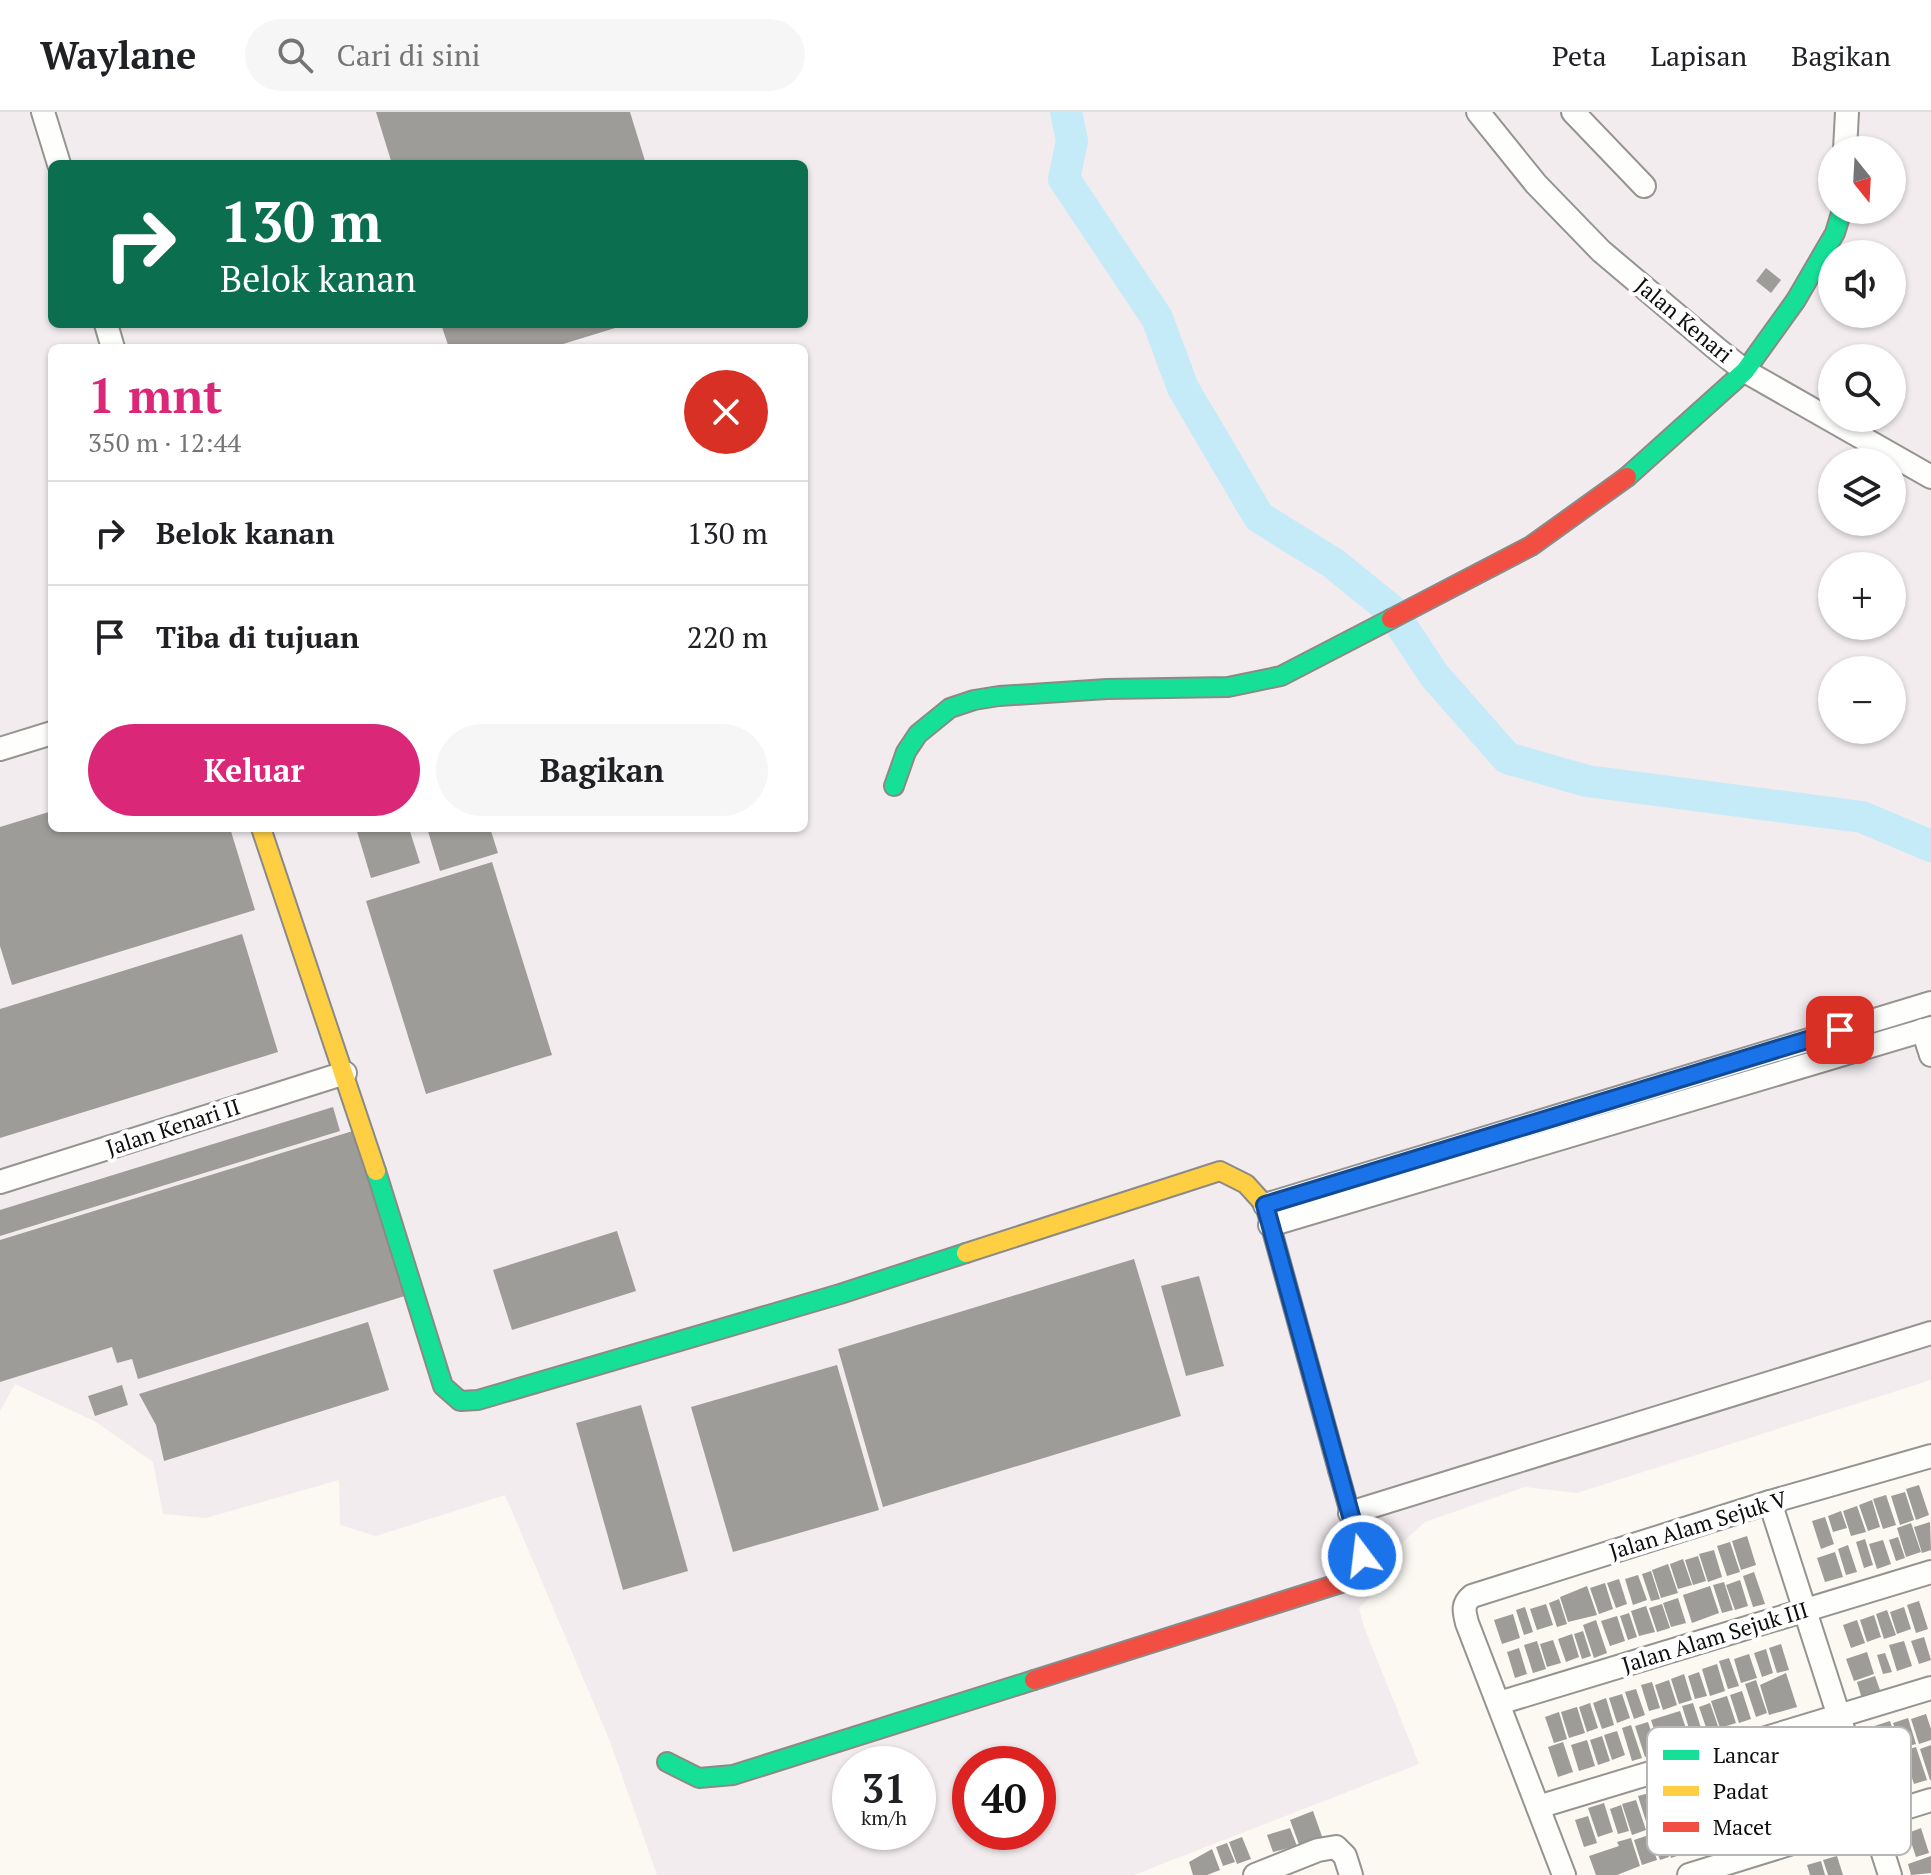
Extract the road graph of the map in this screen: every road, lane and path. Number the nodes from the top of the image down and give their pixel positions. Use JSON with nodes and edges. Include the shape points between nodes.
{"nodes":[{"id":1,"x":43,"y":112,"type":"edge"},
{"id":2,"x":1478,"y":112,"type":"edge"},
{"id":3,"x":1573,"y":112,"type":"edge"},
{"id":4,"x":1847,"y":112,"type":"edge"},
{"id":5,"x":1846,"y":136,"type":"edge"},
{"id":6,"x":58,"y":160,"type":"edge"},
{"id":7,"x":1644,"y":186,"type":"dead end"},
{"id":8,"x":1838,"y":224,"type":"edge"},
{"id":9,"x":1745,"y":371,"type":"junction"},
{"id":10,"x":1931,"y":477,"type":"edge"},
{"id":11,"x":48,"y":734,"type":"edge"},
{"id":12,"x":0,"y":749,"type":"edge"},
{"id":13,"x":894,"y":786,"type":"dead end"},
{"id":14,"x":262,"y":832,"type":"edge"},
{"id":15,"x":1931,"y":1003,"type":"edge"},
{"id":16,"x":1927,"y":1029,"type":"edge"},
{"id":17,"x":1931,"y":1055,"type":"edge"},
{"id":18,"x":345,"y":1073,"type":"junction"},
{"id":19,"x":0,"y":1182,"type":"edge"},
{"id":20,"x":1267,"y":1215,"type":"junction"},
{"id":21,"x":1931,"y":1333,"type":"edge"},
{"id":22,"x":1931,"y":1456,"type":"edge"},
{"id":23,"x":1770,"y":1502,"type":"junction"},
{"id":24,"x":1350,"y":1513,"type":"junction"},
{"id":25,"x":1931,"y":1572,"type":"edge"},
{"id":26,"x":1805,"y":1610,"type":"junction"},
{"id":27,"x":1931,"y":1688,"type":"edge"},
{"id":28,"x":1499,"y":1703,"type":"junction"},
{"id":29,"x":1839,"y":1716,"type":"junction"},
{"id":30,"x":1803,"y":1727,"type":"edge"},
{"id":31,"x":1843,"y":1727,"type":"edge"},
{"id":32,"x":667,"y":1762,"type":"dead end"},
{"id":33,"x":1647,"y":1774,"type":"edge"},
{"id":34,"x":1931,"y":1800,"type":"edge"},
{"id":35,"x":1911,"y":1806,"type":"edge"},
{"id":36,"x":1538,"y":1807,"type":"junction"},
{"id":37,"x":1752,"y":1855,"type":"edge"},
{"id":38,"x":1883,"y":1855,"type":"edge"},
{"id":39,"x":1255,"y":1875,"type":"edge"},
{"id":40,"x":1351,"y":1875,"type":"edge"},
{"id":41,"x":1564,"y":1875,"type":"edge"},
{"id":42,"x":1689,"y":1875,"type":"edge"},
{"id":43,"x":1890,"y":1875,"type":"edge"}],
"edges":[{"from":1,"to":6,"type":"street"},
{"from":2,"to":9,"type":"street","name":"Jalan Kenari","via":[[1536,184],[1601,251]]},
{"from":3,"to":7,"type":"street"},
{"from":4,"to":5,"type":"street"},
{"from":8,"to":9,"type":"street","via":[[1809,279]]},
{"from":9,"to":10,"type":"street","name":"Jalan Kenari"},
{"from":9,"to":13,"type":"street","via":[[1631,474],[1531,546],[1320,658],[1281,676],[1228,687],[1063,690],[974,700],[950,708],[918,734]]},
{"from":11,"to":12,"type":"street"},
{"from":14,"to":18,"type":"street"},
{"from":15,"to":20,"type":"street"},
{"from":16,"to":17,"type":"street"},
{"from":16,"to":20,"type":"street"},
{"from":18,"to":19,"type":"street","name":"Jalan Kenari II"},
{"from":18,"to":20,"type":"street","via":[[443,1386],[460,1401],[840,1294],[1220,1171],[1255,1190]]},
{"from":20,"to":24,"type":"street"},
{"from":21,"to":24,"type":"street"},
{"from":22,"to":23,"type":"street","name":"Jalan Alam Sejuk V"},
{"from":23,"to":26,"type":"street"},
{"from":23,"to":28,"type":"street","name":"Jalan Alam Sejuk V","via":[[1472,1596],[1464,1609],[1467,1623]]},
{"from":24,"to":32,"type":"street","via":[[1362,1556],[1359,1573],[1344,1582],[733,1775],[699,1778]]},
{"from":25,"to":26,"type":"street","name":"Jalan Alam Sejuk III"},
{"from":26,"to":28,"type":"street","name":"Jalan Alam Sejuk III"},
{"from":26,"to":29,"type":"street"},
{"from":27,"to":29,"type":"street"},
{"from":28,"to":36,"type":"street"},
{"from":29,"to":30,"type":"street"},
{"from":29,"to":31,"type":"street"},
{"from":33,"to":36,"type":"street"},
{"from":34,"to":35,"type":"street"},
{"from":36,"to":41,"type":"street"},
{"from":37,"to":42,"type":"street"},
{"from":38,"to":43,"type":"street"},
{"from":39,"to":40,"type":"street","via":[[1336,1847]]}]}
